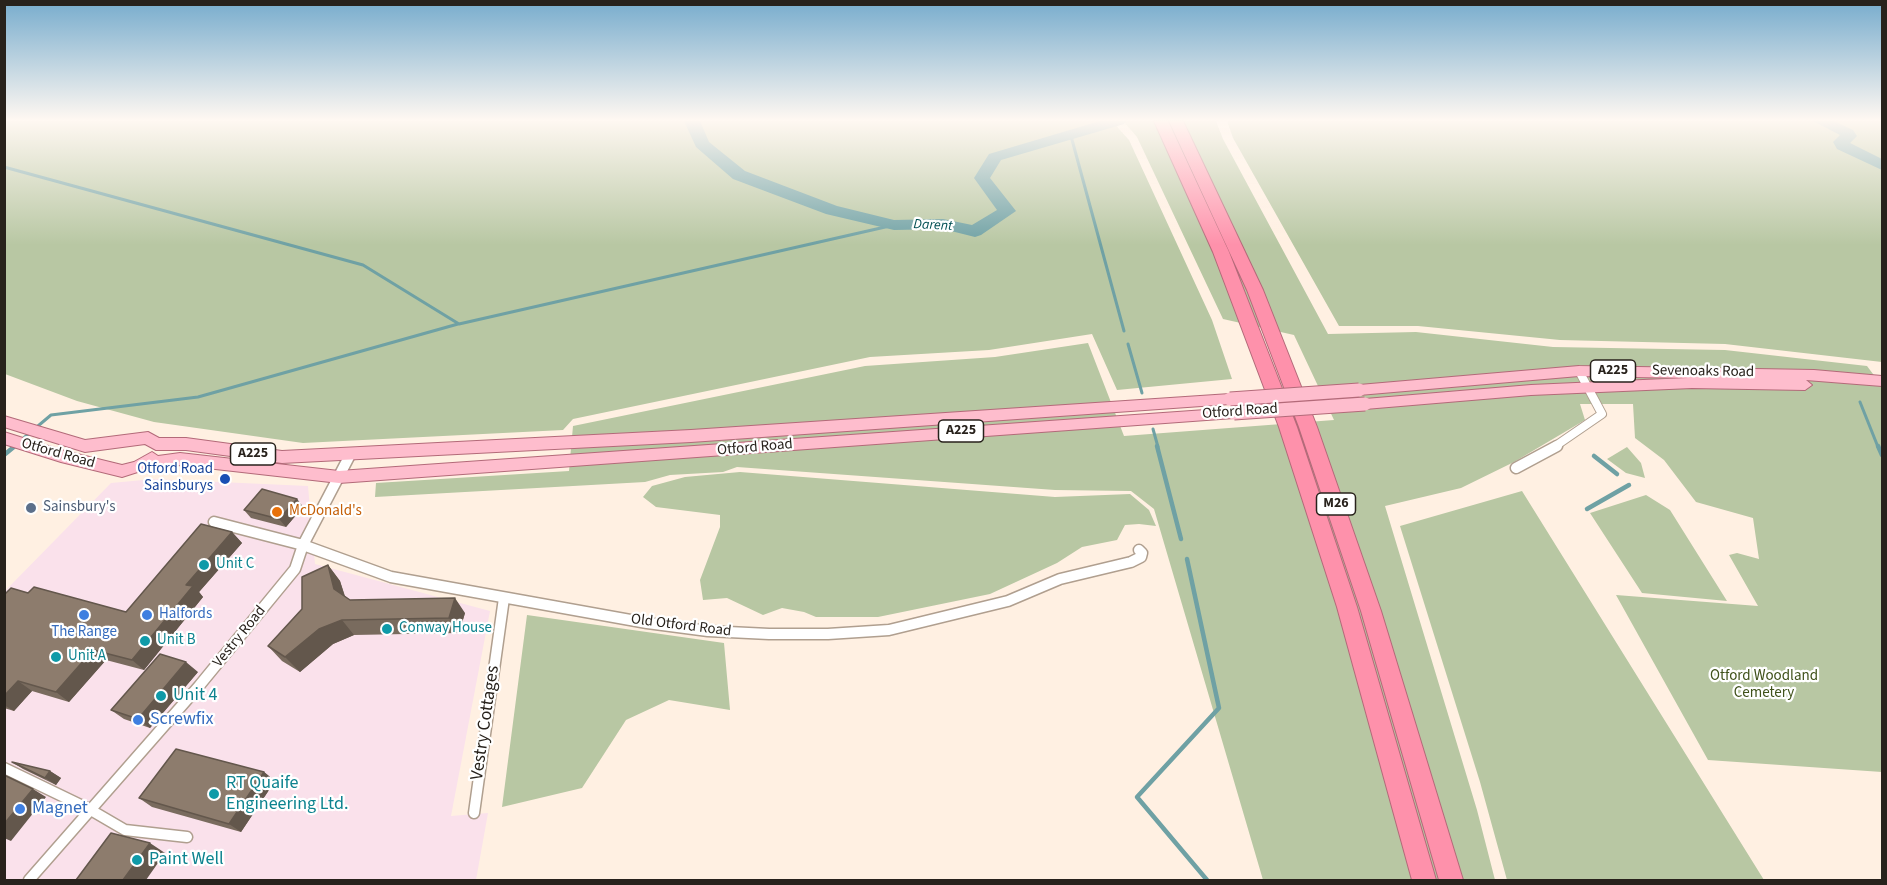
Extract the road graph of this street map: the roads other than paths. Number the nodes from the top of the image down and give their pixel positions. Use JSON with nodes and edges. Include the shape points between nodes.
{"nodes":[{"id":1,"x":1186,"y":162,"type":"edge"},
{"id":2,"x":1189,"y":162,"type":"edge"},
{"id":3,"x":1579,"y":371,"type":"junction"},
{"id":4,"x":1867,"y":381,"type":"junction"},
{"id":5,"x":1882,"y":381,"type":"edge"},
{"id":6,"x":1587,"y":388,"type":"junction"},
{"id":7,"x":1362,"y":397,"type":"junction"},
{"id":8,"x":1232,"y":406,"type":"junction"},
{"id":9,"x":4,"y":421,"type":"edge"},
{"id":10,"x":4,"y":438,"type":"edge"},
{"id":11,"x":130,"y":441,"type":"junction"},
{"id":12,"x":156,"y":444,"type":"junction"},
{"id":13,"x":350,"y":455,"type":"junction"},
{"id":14,"x":146,"y":463,"type":"junction"},
{"id":15,"x":112,"y":468,"type":"junction"},
{"id":16,"x":1516,"y":468,"type":"dead end"},
{"id":17,"x":339,"y":477,"type":"junction"},
{"id":18,"x":214,"y":522,"type":"dead end"},
{"id":19,"x":303,"y":545,"type":"junction"},
{"id":20,"x":1139,"y":550,"type":"dead end"},
{"id":21,"x":504,"y":598,"type":"junction"},
{"id":22,"x":4,"y":768,"type":"edge"},
{"id":23,"x":89,"y":809,"type":"junction"},
{"id":24,"x":474,"y":813,"type":"dead end"},
{"id":25,"x":187,"y":837,"type":"dead end"},
{"id":26,"x":29,"y":880,"type":"edge"},
{"id":27,"x":1424,"y":880,"type":"edge"},
{"id":28,"x":1451,"y":880,"type":"edge"}],
"edges":[{"from":1,"to":27,"type":"highway","number":"M26","via":[[1306,478],[1369,680]]},
{"from":2,"to":28,"type":"highway","number":"M26","via":[[1255,290],[1322,466],[1382,645]]},
{"from":3,"to":4,"type":"main road","name":"Sevenoaks Road","number":"A225","via":[[1814,375]]},
{"from":3,"to":6,"type":"street"},
{"from":3,"to":7,"type":"main road","name":"Sevenoaks Road","number":"A225"},
{"from":4,"to":5,"type":"main road","name":"Sevenoaks Road","number":"A225"},
{"from":4,"to":6,"type":"main road","name":"Sevenoaks Road","number":"A225","via":[[1833,385],[1692,383]]},
{"from":6,"to":7,"type":"main road","name":"Sevenoaks Road","number":"A225"},
{"from":6,"to":16,"type":"street","via":[[1602,414],[1560,444]]},
{"from":7,"to":8,"type":"main road","name":"Otford Road","number":"A225","bridge":true},
{"from":8,"to":13,"type":"main road","name":"Otford Road","number":"A225"},
{"from":8,"to":17,"type":"main road","name":"Otford Road","number":"A225","via":[[689,453]]},
{"from":9,"to":11,"type":"main road","name":"Otford Road","number":"A225","via":[[85,446]]},
{"from":10,"to":15,"type":"main road","name":"Otford Road","number":"A225"},
{"from":11,"to":12,"type":"main road","name":"Otford Road","number":"A225","via":[[148,438]]},
{"from":11,"to":15,"type":"main road","name":"Otford Road","via":[[111,455]]},
{"from":12,"to":13,"type":"main road","name":"Otford Road","number":"A225","via":[[186,444],[282,457]]},
{"from":12,"to":14,"type":"main road","via":[[154,456]]},
{"from":13,"to":17,"type":"street","name":"Vestry Road"},
{"from":14,"to":15,"type":"main road","name":"Otford Road","number":"A225","via":[[130,470]]},
{"from":14,"to":17,"type":"main road","name":"Otford Road","number":"A225","via":[[180,459]]},
{"from":17,"to":19,"type":"street","name":"Vestry Road"},
{"from":18,"to":19,"type":"street","name":"Old Otford Road"},
{"from":19,"to":21,"type":"street","name":"Old Otford Road","via":[[391,577]]},
{"from":19,"to":23,"type":"street","name":"Vestry Road","via":[[295,569],[200,686]]},
{"from":20,"to":21,"type":"street","name":"Old Otford Road","via":[[1141,557],[1131,562],[1060,579],[1008,601],[889,630],[828,634],[708,631]]},
{"from":21,"to":24,"type":"street","name":"Vestry Cottages"},
{"from":22,"to":23,"type":"street"},
{"from":23,"to":25,"type":"street","via":[[125,830]]},
{"from":23,"to":26,"type":"street","name":"Vestry Road"}]}
